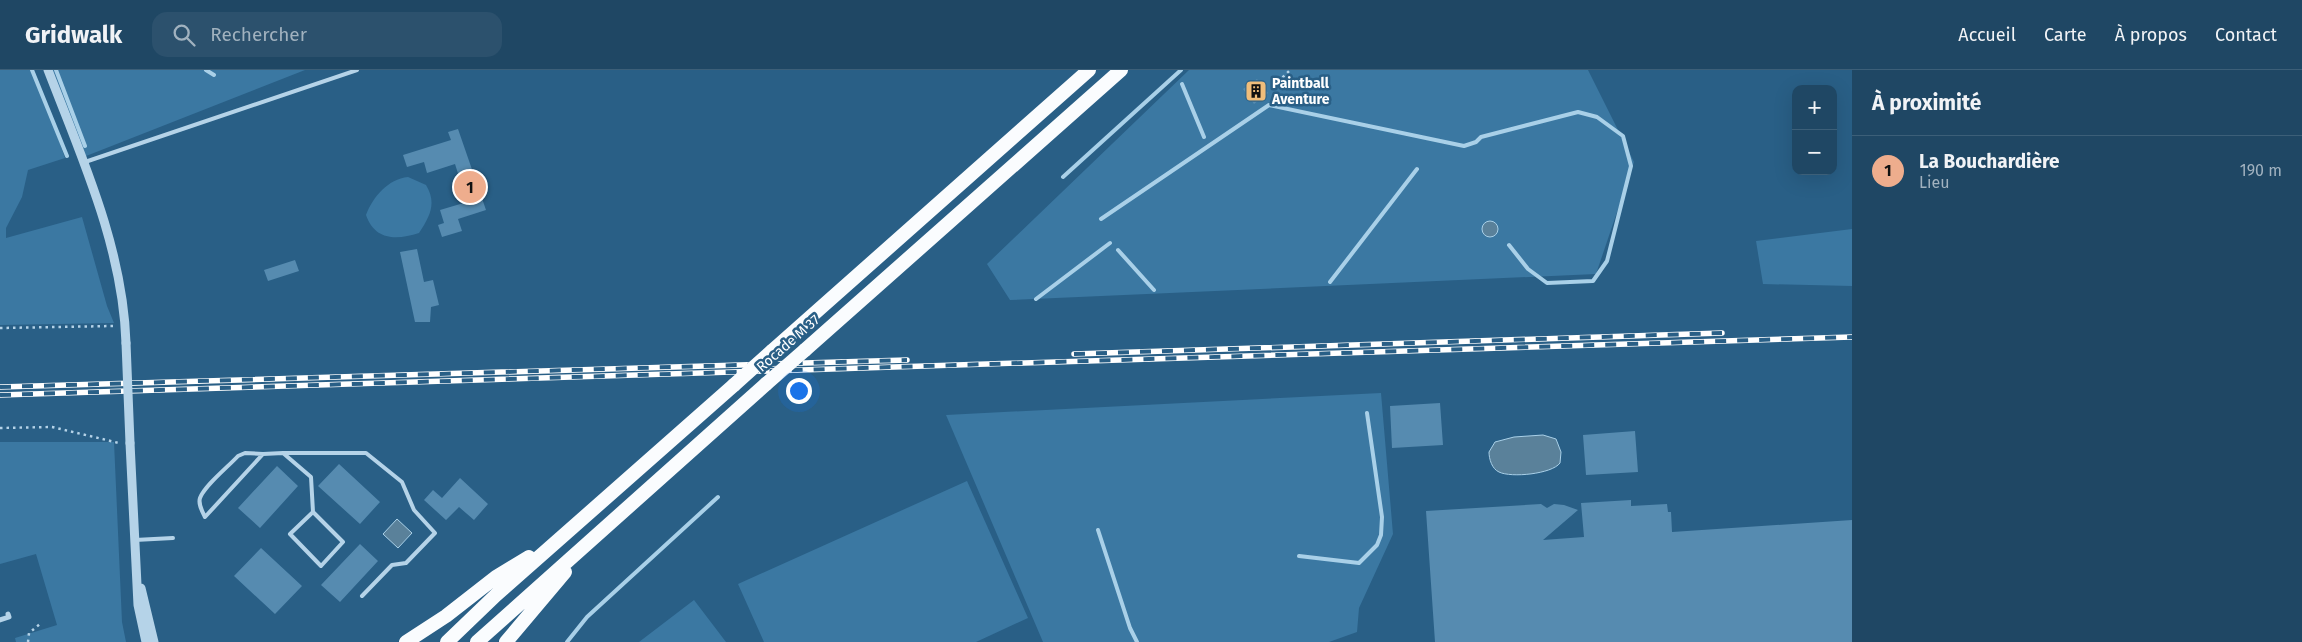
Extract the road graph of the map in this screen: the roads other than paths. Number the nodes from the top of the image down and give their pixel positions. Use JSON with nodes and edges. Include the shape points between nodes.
{"nodes":[{"id":1,"x":48,"y":70,"type":"edge"},
{"id":2,"x":357,"y":70,"type":"edge"},
{"id":3,"x":1090,"y":70,"type":"edge"},
{"id":4,"x":1121,"y":70,"type":"edge"},
{"id":5,"x":346,"y":72,"type":"edge"},
{"id":6,"x":83,"y":163,"type":"junction"},
{"id":7,"x":283,"y":453,"type":"junction"},
{"id":8,"x":263,"y":454,"type":"junction"},
{"id":9,"x":313,"y":512,"type":"junction"},
{"id":10,"x":599,"y":532,"type":"junction"},
{"id":11,"x":173,"y":538,"type":"dead end"},
{"id":12,"x":135,"y":540,"type":"junction"},
{"id":13,"x":558,"y":540,"type":"junction"},
{"id":14,"x":137,"y":574,"type":"junction"},
{"id":15,"x":362,"y":596,"type":"dead end"},
{"id":16,"x":8,"y":614,"type":"dead end"},
{"id":17,"x":0,"y":620,"type":"edge"},
{"id":18,"x":146,"y":642,"type":"edge"},
{"id":19,"x":154,"y":642,"type":"edge"},
{"id":20,"x":406,"y":642,"type":"edge"},
{"id":21,"x":446,"y":642,"type":"edge"},
{"id":22,"x":477,"y":642,"type":"edge"},
{"id":23,"x":506,"y":642,"type":"edge"}],
"edges":[{"from":1,"to":6,"type":"street"},
{"from":2,"to":5,"type":"lane"},
{"from":3,"to":13,"type":"highway","name":"Rocade M 37","bridge":true},
{"from":4,"to":10,"type":"highway","name":"Rocade M 37","bridge":true},
{"from":5,"to":6,"type":"lane"},
{"from":6,"to":12,"type":"street","bridge":true,"via":[[114,256],[125,317],[127,444]]},
{"from":7,"to":8,"type":"lane"},
{"from":7,"to":9,"type":"lane","via":[[311,477]]},
{"from":7,"to":15,"type":"lane","via":[[366,453],[402,482],[414,510],[435,533],[406,564],[392,565]]},
{"from":8,"to":8,"type":"lane","via":[[238,456],[204,491],[199,499],[204,517]]},
{"from":9,"to":9,"type":"lane","via":[[290,534],[321,566],[344,542]]},
{"from":10,"to":22,"type":"highway","name":"Rocade M 37"},
{"from":10,"to":23,"type":"highway"},
{"from":11,"to":12,"type":"lane"},
{"from":12,"to":14,"type":"street"},
{"from":13,"to":20,"type":"highway","via":[[496,577]]},
{"from":13,"to":21,"type":"highway","name":"Rocade M 37"},
{"from":14,"to":18,"type":"street","via":[[138,604]]},
{"from":14,"to":19,"type":"street"},
{"from":16,"to":17,"type":"street","via":[[9,617]]}]}
